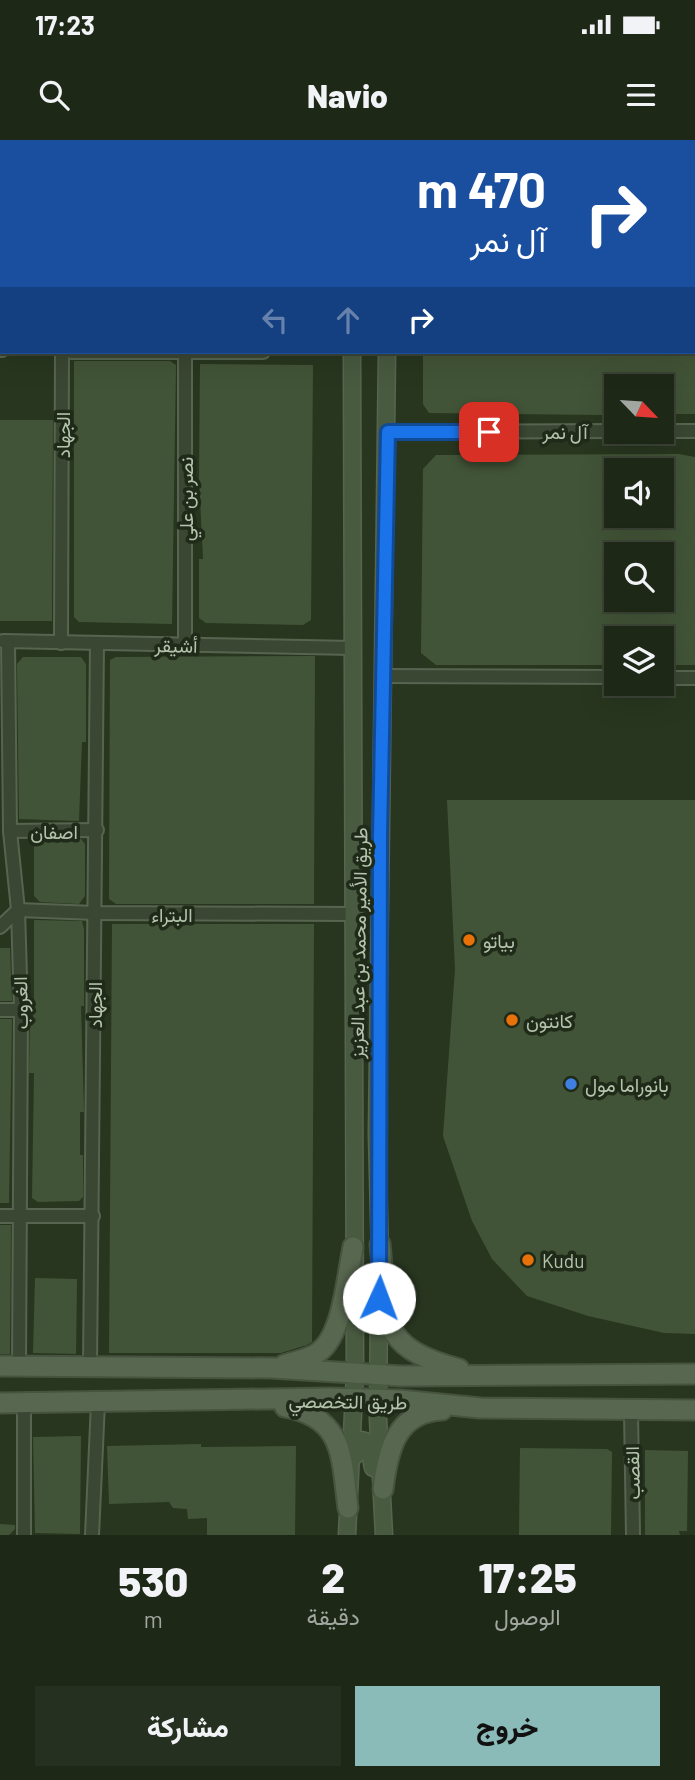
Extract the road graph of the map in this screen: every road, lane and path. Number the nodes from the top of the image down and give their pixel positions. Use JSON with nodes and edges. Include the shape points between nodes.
{"nodes":[{"id":1,"x":62,"y":354,"type":"edge"},
{"id":2,"x":185,"y":354,"type":"edge"},
{"id":3,"x":352,"y":354,"type":"edge"},
{"id":4,"x":387,"y":354,"type":"edge"},
{"id":5,"x":604,"y":431,"type":"edge"},
{"id":6,"x":674,"y":431,"type":"edge"},
{"id":7,"x":695,"y":431,"type":"edge"},
{"id":8,"x":388,"y":432,"type":"junction"},
{"id":9,"x":4,"y":641,"type":"edge"},
{"id":10,"x":61,"y":643,"type":"junction"},
{"id":11,"x":97,"y":643,"type":"junction"},
{"id":12,"x":186,"y":646,"type":"junction"},
{"id":13,"x":353,"y":648,"type":"junction"},
{"id":14,"x":383,"y":676,"type":"junction"},
{"id":15,"x":604,"y":677,"type":"edge"},
{"id":16,"x":674,"y":678,"type":"edge"},
{"id":17,"x":695,"y":678,"type":"edge"},
{"id":18,"x":97,"y":830,"type":"junction"},
{"id":19,"x":10,"y":831,"type":"junction"},
{"id":20,"x":380,"y":853,"type":"junction"},
{"id":21,"x":352,"y":854,"type":"junction"},
{"id":22,"x":18,"y":910,"type":"junction"},
{"id":23,"x":95,"y":914,"type":"junction"},
{"id":24,"x":352,"y":914,"type":"junction"},
{"id":25,"x":0,"y":927,"type":"edge"},
{"id":26,"x":0,"y":1010,"type":"edge"},
{"id":27,"x":21,"y":1010,"type":"junction"},
{"id":28,"x":0,"y":1216,"type":"edge"},
{"id":29,"x":22,"y":1216,"type":"junction"},
{"id":30,"x":93,"y":1216,"type":"junction"},
{"id":31,"x":380,"y":1244,"type":"junction"},
{"id":32,"x":353,"y":1247,"type":"junction"},
{"id":33,"x":10,"y":1366,"type":"edge"},
{"id":34,"x":90,"y":1366,"type":"junction"},
{"id":35,"x":272,"y":1368,"type":"junction"},
{"id":36,"x":355,"y":1373,"type":"junction"},
{"id":37,"x":378,"y":1374,"type":"junction"},
{"id":38,"x":477,"y":1374,"type":"junction"},
{"id":39,"x":695,"y":1374,"type":"edge"},
{"id":40,"x":429,"y":1376,"type":"junction"},
{"id":41,"x":354,"y":1399,"type":"junction"},
{"id":42,"x":379,"y":1399,"type":"junction"},
{"id":43,"x":246,"y":1400,"type":"junction"},
{"id":44,"x":422,"y":1402,"type":"junction"},
{"id":45,"x":98,"y":1403,"type":"junction"},
{"id":46,"x":0,"y":1404,"type":"edge"},
{"id":47,"x":24,"y":1404,"type":"junction"},
{"id":48,"x":480,"y":1408,"type":"junction"},
{"id":49,"x":695,"y":1410,"type":"edge"},
{"id":50,"x":631,"y":1411,"type":"junction"},
{"id":51,"x":351,"y":1482,"type":"junction"},
{"id":52,"x":383,"y":1489,"type":"junction"},
{"id":53,"x":348,"y":1508,"type":"junction"},
{"id":54,"x":24,"y":1535,"type":"edge"},
{"id":55,"x":92,"y":1535,"type":"edge"},
{"id":56,"x":347,"y":1535,"type":"edge"},
{"id":57,"x":384,"y":1535,"type":"edge"},
{"id":58,"x":633,"y":1535,"type":"edge"}],
"edges":[{"from":1,"to":10,"type":"street","name":"الجهاد"},
{"from":2,"to":12,"type":"street","name":"نصر بن علي"},
{"from":3,"to":13,"type":"main road","name":"طريق الأمير محمد بن عبد العزيز"},
{"from":4,"to":8,"type":"main road","name":"طريق الأمير محمد بن عبد العزيز"},
{"from":5,"to":8,"type":"street","name":"آل نمر"},
{"from":6,"to":7,"type":"street"},
{"from":8,"to":14,"type":"main road","name":"طريق الأمير محمد بن عبد العزيز"},
{"from":9,"to":10,"type":"street","name":"أشيقر"},
{"from":9,"to":19,"type":"street","name":"الغروب"},
{"from":10,"to":11,"type":"street","name":"أشيقر"},
{"from":11,"to":12,"type":"street","name":"أشيقر"},
{"from":11,"to":18,"type":"street","name":"الجهاد"},
{"from":12,"to":13,"type":"street","name":"أشيقر"},
{"from":13,"to":21,"type":"main road","name":"طريق الأمير محمد بن عبد العزيز"},
{"from":14,"to":15,"type":"street"},
{"from":14,"to":20,"type":"main road","name":"طريق الأمير محمد بن عبد العزيز"},
{"from":16,"to":17,"type":"street"},
{"from":18,"to":19,"type":"street","name":"اصفان"},
{"from":18,"to":23,"type":"street","name":"الجهاد"},
{"from":19,"to":22,"type":"street","name":"الغروب"},
{"from":20,"to":21,"type":"main road"},
{"from":20,"to":31,"type":"main road","name":"طريق الأمير محمد بن عبد العزيز"},
{"from":21,"to":24,"type":"main road","name":"طريق الأمير محمد بن عبد العزيز"},
{"from":22,"to":23,"type":"street","name":"البتراء"},
{"from":22,"to":25,"type":"street"},
{"from":22,"to":27,"type":"street","name":"الغروب"},
{"from":23,"to":24,"type":"street","name":"البتراء"},
{"from":23,"to":30,"type":"street","name":"الجهاد"},
{"from":24,"to":32,"type":"main road","name":"طريق الأمير محمد بن عبد العزيز"},
{"from":26,"to":27,"type":"street"},
{"from":27,"to":29,"type":"street","name":"الغروب"},
{"from":28,"to":29,"type":"street"},
{"from":29,"to":30,"type":"street"},
{"from":29,"to":33,"type":"street","name":"الغروب"},
{"from":30,"to":34,"type":"street","name":"الجهاد"},
{"from":31,"to":37,"type":"main road","name":"طريق الأمير محمد بن عبد العزيز"},
{"from":31,"to":38,"type":"main road","via":[[386,1304],[396,1339],[427,1361]]},
{"from":32,"to":35,"type":"main road","via":[[331,1338],[312,1356]]},
{"from":32,"to":36,"type":"main road","name":"طريق الأمير محمد بن عبد العزيز"},
{"from":33,"to":34,"type":"main road","name":"طريق التخصصي"},
{"from":34,"to":35,"type":"main road","name":"طريق التخصصي"},
{"from":35,"to":36,"type":"main road","name":"طريق التخصصي"},
{"from":36,"to":37,"type":"main road","name":"طريق التخصصي"},
{"from":36,"to":41,"type":"main road","name":"طريق الأمير محمد بن عبد العزيز"},
{"from":37,"to":40,"type":"main road","name":"طريق التخصصي"},
{"from":37,"to":42,"type":"main road","name":"طريق الأمير محمد بن عبد العزيز"},
{"from":38,"to":39,"type":"main road","name":"طريق التخصصي"},
{"from":38,"to":40,"type":"main road","name":"طريق التخصصي"},
{"from":40,"to":44,"type":"main road","via":[[386,1391]]},
{"from":41,"to":42,"type":"main road","name":"طريق التخصصي"},
{"from":41,"to":43,"type":"main road","name":"طريق التخصصي"},
{"from":41,"to":51,"type":"main road","name":"طريق الأمير محمد بن عبد العزيز"},
{"from":42,"to":44,"type":"main road","name":"طريق التخصصي"},
{"from":42,"to":52,"type":"main road","name":"طريق الأمير محمد بن عبد العزيز"},
{"from":43,"to":45,"type":"main road","name":"طريق التخصصي"},
{"from":43,"to":53,"type":"main road","via":[[308,1412],[330,1429],[340,1454]]},
{"from":44,"to":48,"type":"main road","name":"طريق التخصصي"},
{"from":45,"to":47,"type":"main road","name":"طريق التخصصي"},
{"from":45,"to":55,"type":"street"},
{"from":46,"to":47,"type":"main road","name":"طريق التخصصي"},
{"from":47,"to":54,"type":"street"},
{"from":48,"to":50,"type":"main road","name":"طريق التخصصي"},
{"from":48,"to":52,"type":"main road","via":[[423,1412],[408,1421],[391,1446]]},
{"from":49,"to":50,"type":"main road","name":"طريق التخصصي"},
{"from":50,"to":58,"type":"street","name":"القصب"},
{"from":51,"to":52,"type":"main road","via":[[360,1440],[368,1442]]},
{"from":51,"to":53,"type":"main road","name":"طريق الأمير محمد بن عبد العزيز"},
{"from":52,"to":57,"type":"main road","name":"طريق الأمير محمد بن عبد العزيز"},
{"from":53,"to":56,"type":"main road","name":"طريق الأمير محمد بن عبد العزيز"}]}
